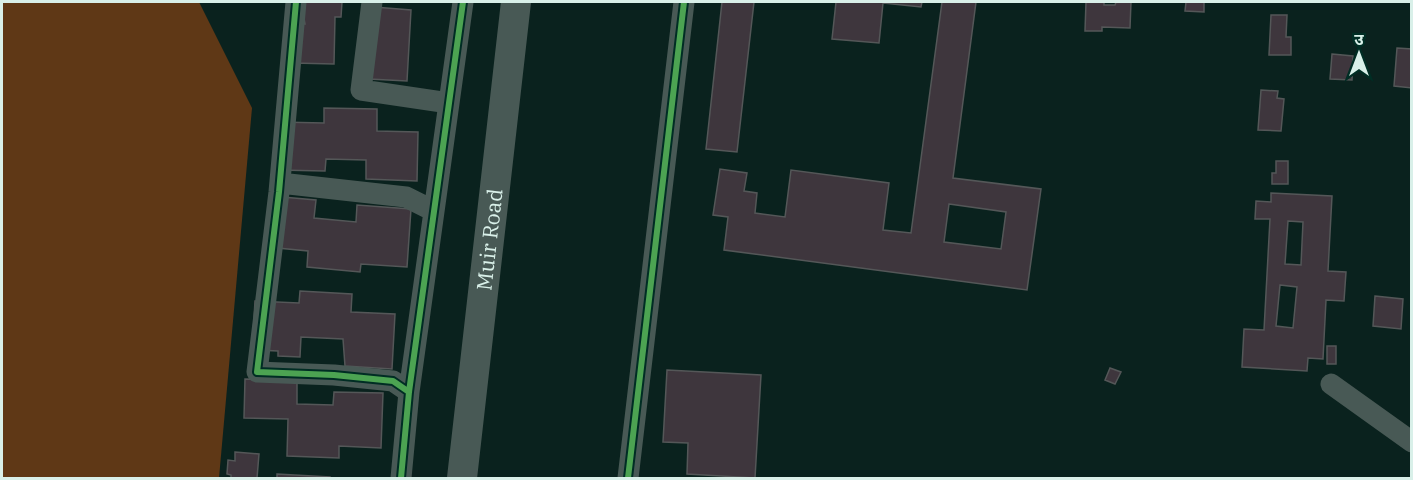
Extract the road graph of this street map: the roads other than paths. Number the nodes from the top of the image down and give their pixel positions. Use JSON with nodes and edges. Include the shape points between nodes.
{"nodes":[{"id":1,"x":296,"y":2,"type":"edge"},
{"id":2,"x":372,"y":2,"type":"edge"},
{"id":3,"x":463,"y":2,"type":"edge"},
{"id":4,"x":516,"y":2,"type":"edge"},
{"id":5,"x":684,"y":2,"type":"edge"},
{"id":6,"x":449,"y":103,"type":"junction"},
{"id":7,"x":280,"y":183,"type":"junction"},
{"id":8,"x":434,"y":211,"type":"junction"},
{"id":9,"x":1331,"y":384,"type":"dead end"},
{"id":10,"x":409,"y":392,"type":"junction"},
{"id":11,"x":1412,"y":442,"type":"edge"},
{"id":12,"x":400,"y":478,"type":"edge"},
{"id":13,"x":462,"y":478,"type":"edge"},
{"id":14,"x":628,"y":478,"type":"edge"}],
"edges":[{"from":1,"to":7,"type":"street"},
{"from":2,"to":6,"type":"street","via":[[361,90]]},
{"from":3,"to":6,"type":"street"},
{"from":4,"to":13,"type":"main road","name":"Muir Road"},
{"from":5,"to":14,"type":"street"},
{"from":6,"to":8,"type":"street"},
{"from":7,"to":8,"type":"street","via":[[406,197]]},
{"from":7,"to":10,"type":"street","via":[[257,372],[393,381]]},
{"from":8,"to":10,"type":"street"},
{"from":9,"to":11,"type":"street"},
{"from":10,"to":12,"type":"street"}]}
